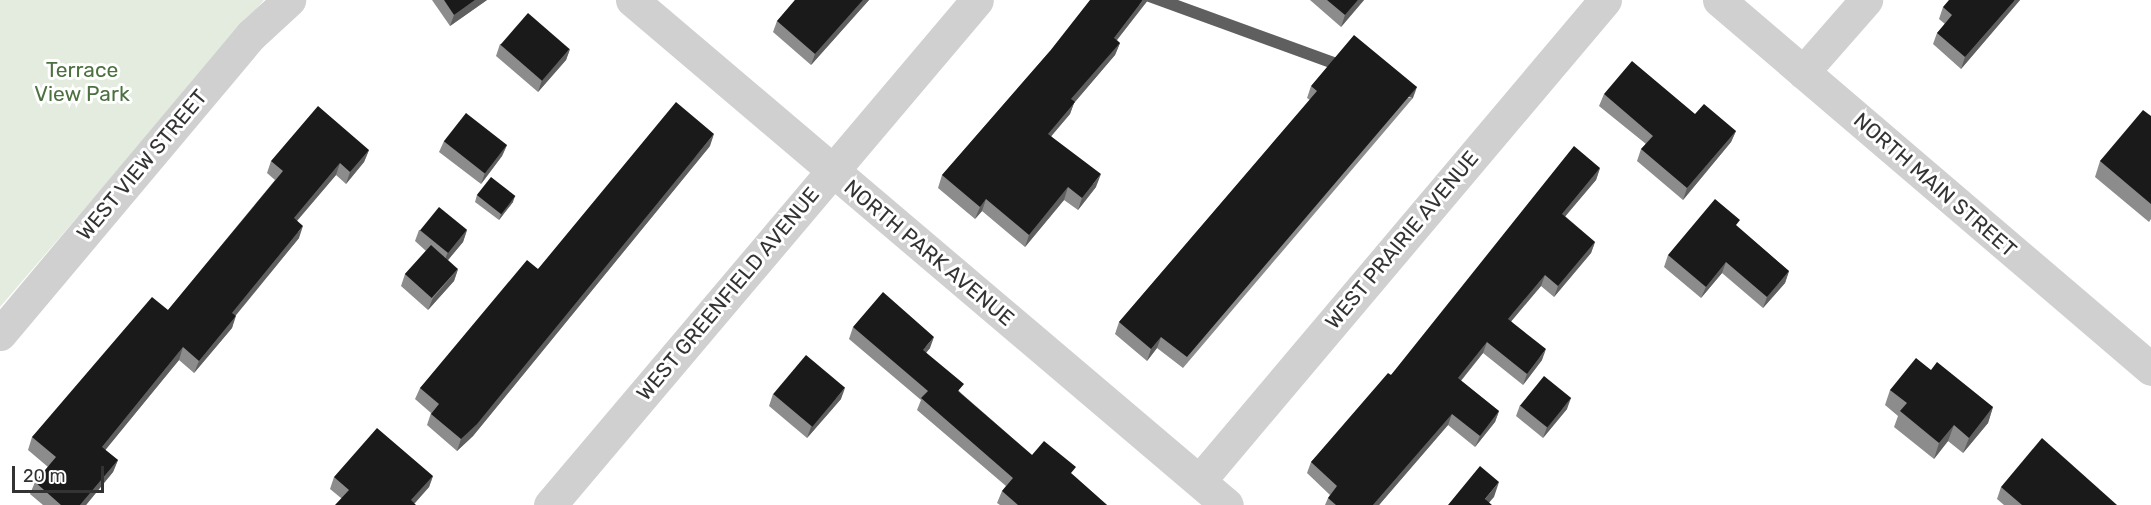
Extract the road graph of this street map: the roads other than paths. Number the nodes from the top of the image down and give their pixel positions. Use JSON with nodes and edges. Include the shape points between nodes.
{"nodes":[{"id":1,"x":289,"y":0,"type":"edge"},
{"id":2,"x":632,"y":0,"type":"edge"},
{"id":3,"x":977,"y":0,"type":"edge"},
{"id":4,"x":1605,"y":0,"type":"edge"},
{"id":5,"x":1719,"y":0,"type":"edge"},
{"id":6,"x":1866,"y":0,"type":"edge"},
{"id":7,"x":1803,"y":72,"type":"junction"},
{"id":8,"x":832,"y":171,"type":"junction"},
{"id":9,"x":0,"y":334,"type":"edge"},
{"id":10,"x":2151,"y":369,"type":"edge"},
{"id":11,"x":1200,"y":480,"type":"junction"},
{"id":12,"x":550,"y":505,"type":"edge"},
{"id":13,"x":1227,"y":505,"type":"edge"}],
"edges":[{"from":1,"to":9,"type":"street","name":"WEST VIEW STREET","via":[[251,35]]},
{"from":2,"to":8,"type":"street","name":"NORTH PARK AVENUE"},
{"from":3,"to":8,"type":"street","name":"WEST GREENFIELD AVENUE"},
{"from":4,"to":11,"type":"street","name":"WEST PRAIRIE AVENUE"},
{"from":5,"to":7,"type":"street","name":"NORTH MAIN STREET"},
{"from":6,"to":7,"type":"street"},
{"from":7,"to":10,"type":"street","name":"NORTH MAIN STREET"},
{"from":8,"to":11,"type":"street","name":"NORTH PARK AVENUE"},
{"from":8,"to":12,"type":"street","name":"WEST GREENFIELD AVENUE"},
{"from":11,"to":13,"type":"street","name":"NORTH PARK AVENUE"}]}
